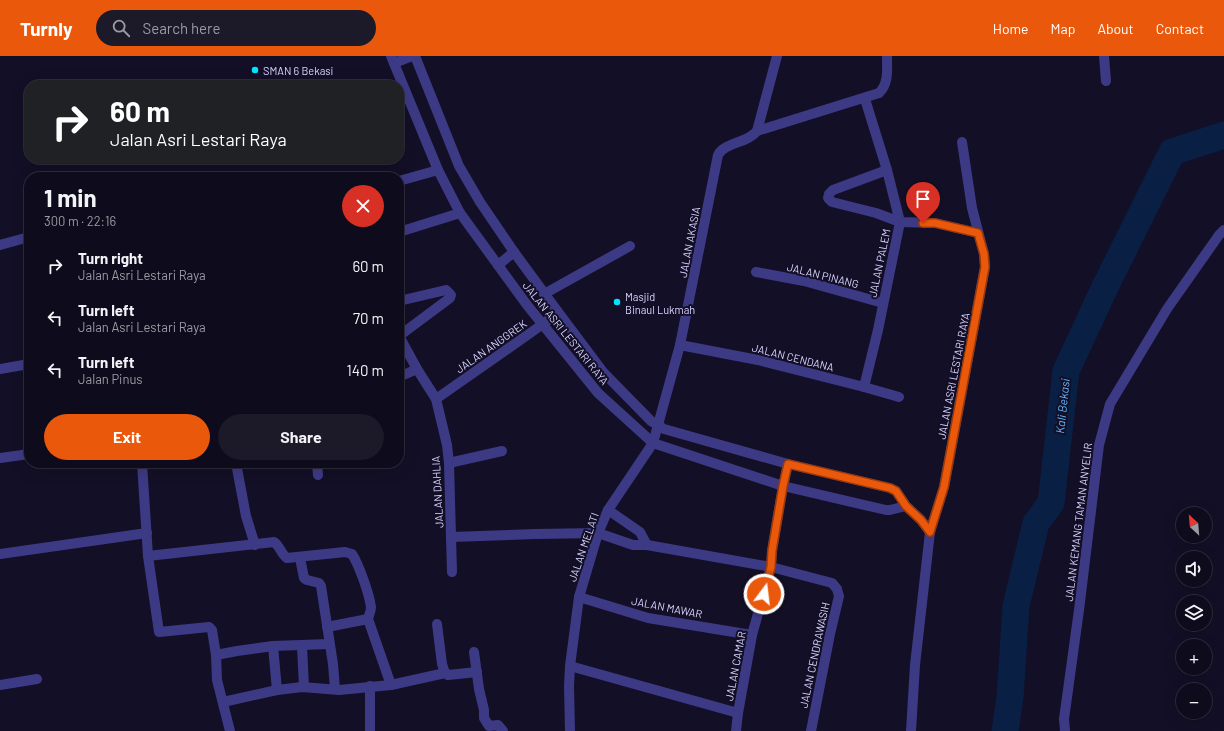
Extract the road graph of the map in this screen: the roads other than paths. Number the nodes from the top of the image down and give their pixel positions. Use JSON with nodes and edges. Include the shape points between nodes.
{"nodes":[{"id":1,"x":414,"y":56,"type":"edge"},
{"id":2,"x":777,"y":56,"type":"edge"},
{"id":3,"x":887,"y":56,"type":"edge"},
{"id":4,"x":1104,"y":56,"type":"edge"},
{"id":5,"x":392,"y":60,"type":"edge"},
{"id":6,"x":400,"y":80,"type":"edge"},
{"id":7,"x":1106,"y":82,"type":"dead end"},
{"id":8,"x":404,"y":89,"type":"edge"},
{"id":9,"x":864,"y":99,"type":"junction"},
{"id":10,"x":757,"y":131,"type":"junction"},
{"id":11,"x":962,"y":142,"type":"dead end"},
{"id":12,"x":438,"y":170,"type":"junction"},
{"id":13,"x":887,"y":170,"type":"junction"},
{"id":14,"x":404,"y":180,"type":"edge"},
{"id":15,"x":460,"y":213,"type":"junction"},
{"id":16,"x":900,"y":222,"type":"junction"},
{"id":17,"x":977,"y":228,"type":"junction"},
{"id":18,"x":404,"y":230,"type":"edge"},
{"id":19,"x":1224,"y":230,"type":"edge"},
{"id":20,"x":24,"y":238,"type":"edge"},
{"id":21,"x":0,"y":245,"type":"edge"},
{"id":22,"x":630,"y":246,"type":"dead end"},
{"id":23,"x":514,"y":252,"type":"junction"},
{"id":24,"x":498,"y":265,"type":"junction"},
{"id":25,"x":756,"y":272,"type":"dead end"},
{"id":26,"x":544,"y":294,"type":"junction"},
{"id":27,"x":404,"y":300,"type":"edge"},
{"id":28,"x":883,"y":303,"type":"junction"},
{"id":29,"x":558,"y":312,"type":"junction"},
{"id":30,"x":543,"y":324,"type":"junction"},
{"id":31,"x":404,"y":332,"type":"edge"},
{"id":32,"x":404,"y":345,"type":"edge"},
{"id":33,"x":680,"y":345,"type":"junction"},
{"id":34,"x":24,"y":365,"type":"edge"},
{"id":35,"x":0,"y":369,"type":"edge"},
{"id":36,"x":417,"y":369,"type":"junction"},
{"id":37,"x":404,"y":375,"type":"edge"},
{"id":38,"x":864,"y":387,"type":"junction"},
{"id":39,"x":899,"y":397,"type":"dead end"},
{"id":40,"x":436,"y":399,"type":"junction"},
{"id":41,"x":657,"y":426,"type":"junction"},
{"id":42,"x":653,"y":443,"type":"junction"},
{"id":43,"x":502,"y":451,"type":"dead end"},
{"id":44,"x":24,"y":455,"type":"edge"},
{"id":45,"x":0,"y":458,"type":"edge"},
{"id":46,"x":449,"y":463,"type":"junction"},
{"id":47,"x":788,"y":464,"type":"junction"},
{"id":48,"x":142,"y":468,"type":"edge"},
{"id":49,"x":237,"y":468,"type":"edge"},
{"id":50,"x":317,"y":468,"type":"edge"},
{"id":51,"x":318,"y":475,"type":"dead end"},
{"id":52,"x":783,"y":486,"type":"junction"},
{"id":53,"x":906,"y":506,"type":"junction"},
{"id":54,"x":608,"y":510,"type":"junction"},
{"id":55,"x":930,"y":532,"type":"junction"},
{"id":56,"x":147,"y":533,"type":"junction"},
{"id":57,"x":598,"y":533,"type":"junction"},
{"id":58,"x":451,"y":537,"type":"junction"},
{"id":59,"x":256,"y":545,"type":"junction"},
{"id":60,"x":647,"y":545,"type":"junction"},
{"id":61,"x":0,"y":554,"type":"edge"},
{"id":62,"x":148,"y":556,"type":"junction"},
{"id":63,"x":300,"y":558,"type":"junction"},
{"id":64,"x":771,"y":567,"type":"junction"},
{"id":65,"x":452,"y":572,"type":"dead end"},
{"id":66,"x":579,"y":597,"type":"junction"},
{"id":67,"x":368,"y":619,"type":"junction"},
{"id":68,"x":437,"y":624,"type":"dead end"},
{"id":69,"x":327,"y":627,"type":"junction"},
{"id":70,"x":752,"y":635,"type":"junction"},
{"id":71,"x":329,"y":644,"type":"junction"},
{"id":72,"x":273,"y":646,"type":"junction"},
{"id":73,"x":302,"y":646,"type":"junction"},
{"id":74,"x":474,"y":652,"type":"dead end"},
{"id":75,"x":216,"y":655,"type":"junction"},
{"id":76,"x":570,"y":666,"type":"junction"},
{"id":77,"x":477,"y":672,"type":"junction"},
{"id":78,"x":445,"y":673,"type":"junction"},
{"id":79,"x":37,"y":679,"type":"dead end"},
{"id":80,"x":0,"y":685,"type":"edge"},
{"id":81,"x":391,"y":685,"type":"junction"},
{"id":82,"x":370,"y":686,"type":"junction"},
{"id":83,"x":304,"y":687,"type":"junction"},
{"id":84,"x":335,"y":689,"type":"junction"},
{"id":85,"x":277,"y":690,"type":"junction"},
{"id":86,"x":222,"y":702,"type":"junction"},
{"id":87,"x":738,"y":713,"type":"junction"},
{"id":88,"x":230,"y":731,"type":"edge"},
{"id":89,"x":370,"y":731,"type":"edge"},
{"id":90,"x":503,"y":731,"type":"edge"},
{"id":91,"x":570,"y":731,"type":"edge"},
{"id":92,"x":736,"y":731,"type":"edge"},
{"id":93,"x":811,"y":731,"type":"edge"},
{"id":94,"x":911,"y":731,"type":"edge"},
{"id":95,"x":1065,"y":731,"type":"edge"}],
"edges":[{"from":1,"to":5,"type":"street"},
{"from":1,"to":23,"type":"street","name":"JALAN ASRI LESTARI RAYA","via":[[460,167]]},
{"from":2,"to":10,"type":"street"},
{"from":3,"to":9,"type":"street","via":[[887,79],[882,90],[879,94]]},
{"from":4,"to":7,"type":"street"},
{"from":5,"to":6,"type":"street","name":"JALAN ASRI LESTARI RAYA"},
{"from":8,"to":12,"type":"street","name":"JALAN ASRI LESTARI RAYA"},
{"from":9,"to":10,"type":"street"},
{"from":9,"to":13,"type":"street","name":"JALAN PALEM"},
{"from":10,"to":33,"type":"street","name":"JALAN AKASIA","via":[[752,136],[722,149],[718,155]]},
{"from":11,"to":17,"type":"street","name":"JALAN ASRI LESTARI RAYA"},
{"from":12,"to":14,"type":"street"},
{"from":12,"to":15,"type":"street","name":"JALAN ASRI LESTARI RAYA"},
{"from":13,"to":16,"type":"street","name":"JALAN PALEM"},
{"from":13,"to":16,"type":"street","via":[[833,190],[828,198],[832,202]]},
{"from":15,"to":18,"type":"street"},
{"from":15,"to":24,"type":"street","name":"JALAN ASRI LESTARI RAYA"},
{"from":16,"to":17,"type":"street"},
{"from":16,"to":28,"type":"street","name":"JALAN PALEM"},
{"from":17,"to":55,"type":"street","name":"JALAN ASRI LESTARI RAYA","via":[[985,267],[944,487]]},
{"from":19,"to":95,"type":"street","name":"JALAN KEMANG TAMAN ANYELIR","via":[[1167,309],[1110,404],[1099,445],[1064,719]]},
{"from":20,"to":21,"type":"street"},
{"from":22,"to":26,"type":"street"},
{"from":23,"to":24,"type":"street"},
{"from":23,"to":26,"type":"street","name":"JALAN ASRI LESTARI RAYA"},
{"from":24,"to":30,"type":"street","name":"JALAN ASRI LESTARI RAYA"},
{"from":25,"to":28,"type":"street","name":"JALAN PINANG","via":[[804,281]]},
{"from":26,"to":29,"type":"street","name":"JALAN ASRI LESTARI RAYA"},
{"from":27,"to":31,"type":"street","via":[[446,290],[451,295]]},
{"from":28,"to":38,"type":"street","name":"JALAN PALEM"},
{"from":29,"to":30,"type":"street","name":"JALAN ANGGREK"},
{"from":29,"to":41,"type":"street","name":"JALAN ASRI LESTARI RAYA","via":[[603,372]]},
{"from":30,"to":40,"type":"street","name":"JALAN ANGGREK"},
{"from":30,"to":42,"type":"street","name":"JALAN ASRI LESTARI RAYA","via":[[598,393]]},
{"from":32,"to":36,"type":"street","name":"JALAN DAHLIA"},
{"from":33,"to":38,"type":"street","name":"JALAN CENDANA","via":[[758,360]]},
{"from":33,"to":41,"type":"street","name":"JALAN AKASIA"},
{"from":34,"to":35,"type":"street"},
{"from":36,"to":37,"type":"street"},
{"from":36,"to":40,"type":"street","name":"JALAN DAHLIA"},
{"from":38,"to":39,"type":"street","name":"JALAN CENDANA"},
{"from":40,"to":46,"type":"street","name":"JALAN DAHLIA"},
{"from":41,"to":42,"type":"street","name":"JALAN MELATI"},
{"from":41,"to":47,"type":"street","name":"JALAN ASRI LESTARI RAYA"},
{"from":42,"to":52,"type":"street","name":"JALAN ASRI LESTARI RAYA"},
{"from":42,"to":54,"type":"street","name":"JALAN MELATI"},
{"from":43,"to":46,"type":"street"},
{"from":44,"to":45,"type":"street"},
{"from":46,"to":58,"type":"street","name":"JALAN DAHLIA"},
{"from":47,"to":52,"type":"street","name":"JALAN CAMAR"},
{"from":47,"to":53,"type":"street","name":"JALAN ASRI LESTARI RAYA","via":[[890,488],[896,491]]},
{"from":48,"to":56,"type":"street"},
{"from":49,"to":59,"type":"street","via":[[246,516]]},
{"from":50,"to":51,"type":"street"},
{"from":52,"to":53,"type":"street","name":"JALAN ASRI LESTARI RAYA","via":[[886,510]]},
{"from":52,"to":64,"type":"street","name":"JALAN CAMAR"},
{"from":53,"to":55,"type":"street","name":"JALAN ASRI LESTARI RAYA"},
{"from":54,"to":57,"type":"street","name":"JALAN MELATI"},
{"from":54,"to":60,"type":"street","via":[[640,532]]},
{"from":55,"to":94,"type":"street","name":"JALAN ASRI LESTARI RAYA","via":[[915,665]]},
{"from":56,"to":61,"type":"street"},
{"from":56,"to":62,"type":"street"},
{"from":57,"to":58,"type":"street","name":"JALAN DAHLIA"},
{"from":57,"to":60,"type":"street","name":"JALAN CENDRAWASIH","via":[[633,545]]},
{"from":57,"to":66,"type":"street","name":"JALAN MELATI"},
{"from":58,"to":65,"type":"street"},
{"from":59,"to":62,"type":"street"},
{"from":59,"to":63,"type":"street","via":[[274,542],[287,558]]},
{"from":60,"to":64,"type":"street","name":"JALAN CENDRAWASIH"},
{"from":62,"to":75,"type":"street","via":[[159,632],[209,627],[213,631]]},
{"from":63,"to":67,"type":"street","via":[[345,552],[352,554],[371,608]]},
{"from":63,"to":69,"type":"street","via":[[304,578],[321,586]]},
{"from":64,"to":70,"type":"street","name":"JALAN CAMAR"},
{"from":64,"to":93,"type":"street","name":"JALAN CENDRAWASIH","via":[[832,583],[839,596]]},
{"from":66,"to":70,"type":"street","name":"JALAN MAWAR","via":[[648,618]]},
{"from":66,"to":76,"type":"street","name":"JALAN MELATI"},
{"from":67,"to":69,"type":"street"},
{"from":67,"to":81,"type":"street"},
{"from":68,"to":78,"type":"street"},
{"from":69,"to":71,"type":"street"},
{"from":70,"to":87,"type":"street","name":"JALAN CAMAR"},
{"from":71,"to":73,"type":"street"},
{"from":71,"to":84,"type":"street"},
{"from":72,"to":73,"type":"street"},
{"from":72,"to":75,"type":"street"},
{"from":72,"to":85,"type":"street"},
{"from":73,"to":83,"type":"street"},
{"from":74,"to":77,"type":"street"},
{"from":75,"to":86,"type":"street","via":[[217,680]]},
{"from":76,"to":87,"type":"street"},
{"from":76,"to":91,"type":"street","name":"JALAN MELATI"},
{"from":77,"to":78,"type":"street"},
{"from":77,"to":90,"type":"street","via":[[484,718],[489,726],[498,725]]},
{"from":78,"to":81,"type":"street"},
{"from":79,"to":80,"type":"street"},
{"from":81,"to":82,"type":"street"},
{"from":82,"to":84,"type":"street"},
{"from":82,"to":89,"type":"street"},
{"from":83,"to":84,"type":"street"},
{"from":83,"to":85,"type":"street"},
{"from":85,"to":86,"type":"street"},
{"from":86,"to":88,"type":"street"},
{"from":87,"to":92,"type":"street","name":"JALAN CAMAR"}]}
